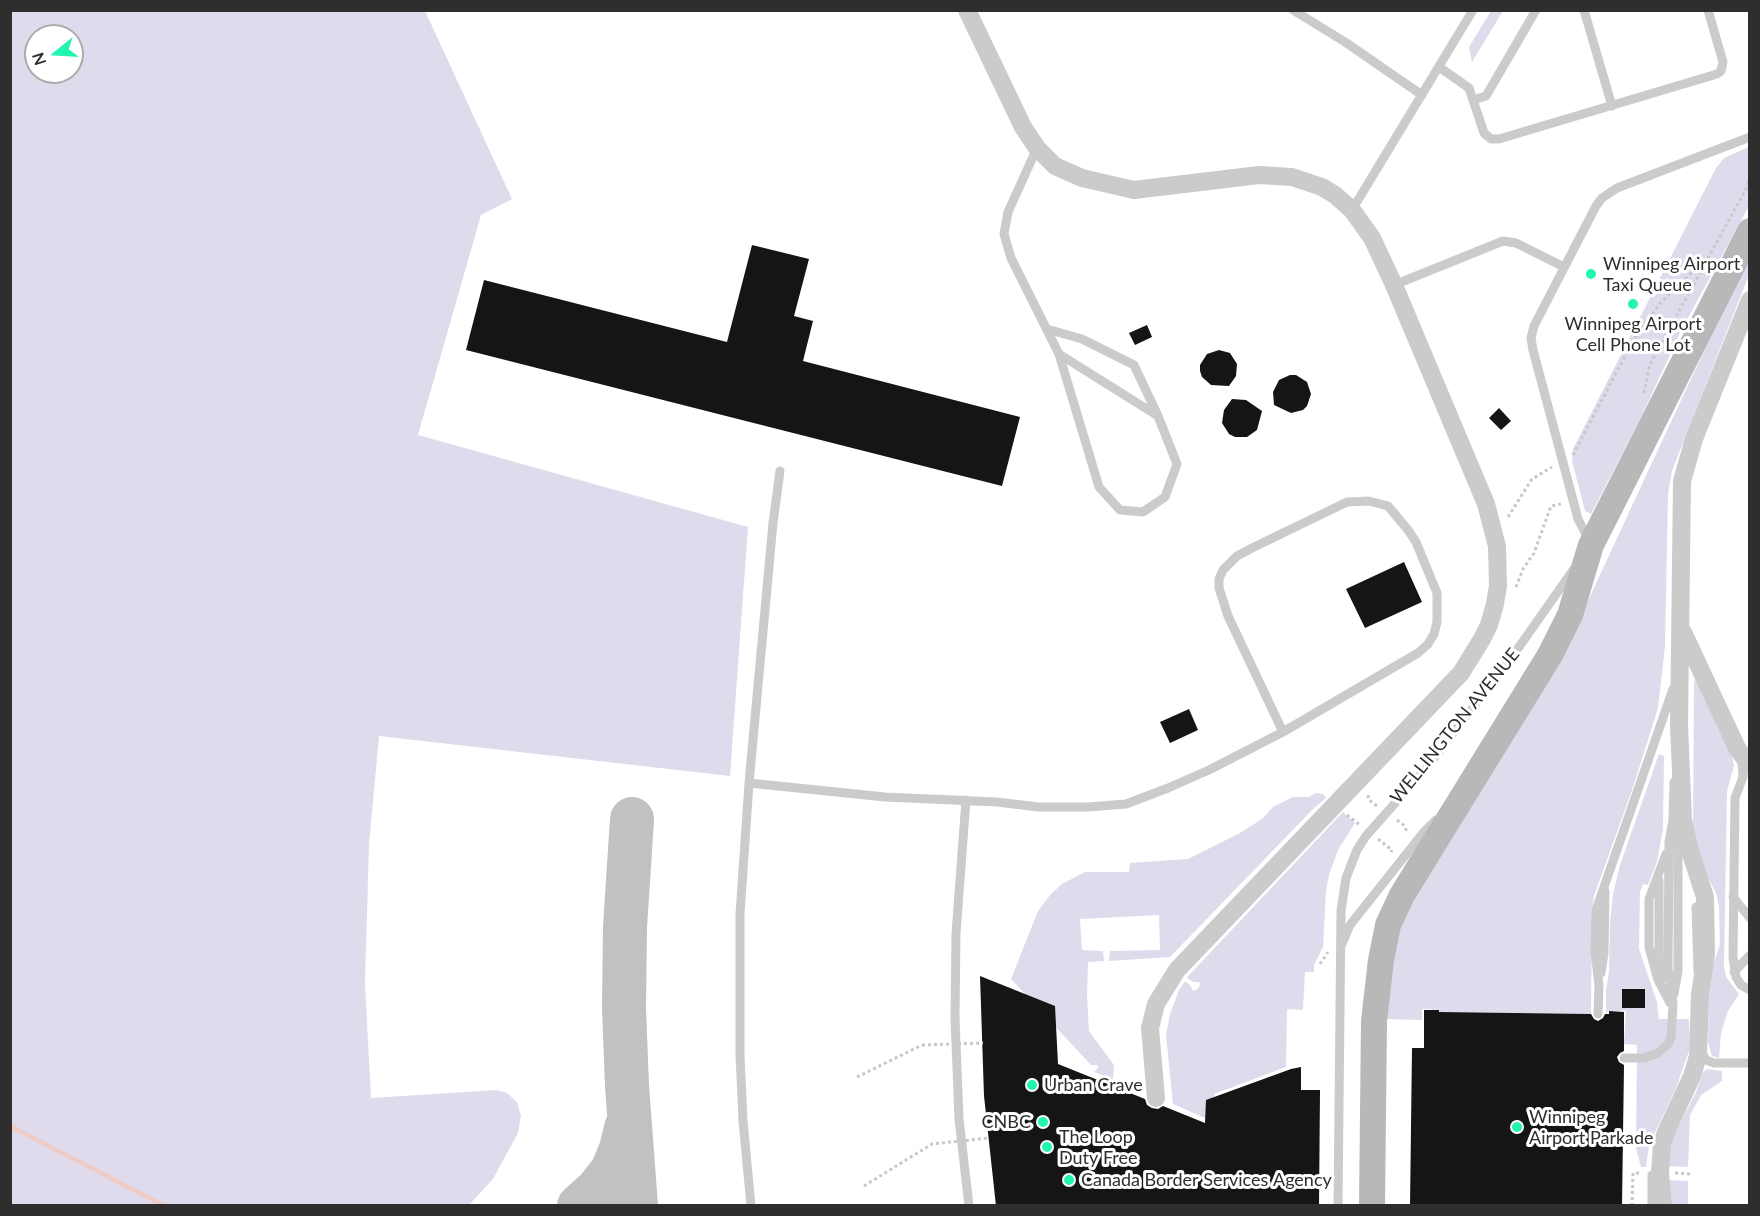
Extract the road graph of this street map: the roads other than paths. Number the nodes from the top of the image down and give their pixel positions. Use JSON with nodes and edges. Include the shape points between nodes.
{"nodes":[{"id":1,"x":967,"y":10,"type":"edge"},
{"id":2,"x":1293,"y":10,"type":"edge"},
{"id":3,"x":1473,"y":10,"type":"edge"},
{"id":4,"x":1536,"y":10,"type":"edge"},
{"id":5,"x":1584,"y":10,"type":"edge"},
{"id":6,"x":1708,"y":10,"type":"edge"},
{"id":7,"x":1439,"y":67,"type":"junction"},
{"id":8,"x":1422,"y":95,"type":"junction"},
{"id":9,"x":1473,"y":100,"type":"junction"},
{"id":10,"x":1612,"y":106,"type":"junction"},
{"id":11,"x":1749,"y":136,"type":"edge"},
{"id":12,"x":1036,"y":148,"type":"junction"},
{"id":13,"x":1352,"y":210,"type":"junction"},
{"id":14,"x":1749,"y":231,"type":"edge"},
{"id":15,"x":1564,"y":267,"type":"junction"},
{"id":16,"x":1394,"y":285,"type":"junction"},
{"id":17,"x":1749,"y":300,"type":"edge"},
{"id":18,"x":1047,"y":329,"type":"junction"},
{"id":19,"x":1059,"y":354,"type":"junction"},
{"id":20,"x":1158,"y":416,"type":"junction"},
{"id":21,"x":780,"y":471,"type":"dead end"},
{"id":22,"x":1591,"y":545,"type":"junction"},
{"id":23,"x":1680,"y":625,"type":"junction"},
{"id":24,"x":1680,"y":648,"type":"junction"},
{"id":25,"x":1679,"y":726,"type":"junction"},
{"id":26,"x":1282,"y":732,"type":"junction"},
{"id":27,"x":1745,"y":761,"type":"edge"},
{"id":28,"x":749,"y":783,"type":"junction"},
{"id":29,"x":1468,"y":789,"type":"junction"},
{"id":30,"x":966,"y":800,"type":"junction"},
{"id":31,"x":1673,"y":820,"type":"junction"},
{"id":32,"x":1669,"y":843,"type":"junction"},
{"id":33,"x":1695,"y":866,"type":"junction"},
{"id":34,"x":1733,"y":897,"type":"junction"},
{"id":35,"x":1749,"y":918,"type":"edge"},
{"id":36,"x":1749,"y":956,"type":"edge"},
{"id":37,"x":1734,"y":972,"type":"junction"},
{"id":38,"x":1749,"y":990,"type":"edge"},
{"id":39,"x":1700,"y":994,"type":"junction"},
{"id":40,"x":1671,"y":1002,"type":"junction"},
{"id":41,"x":1598,"y":1014,"type":"dead end"},
{"id":42,"x":1699,"y":1043,"type":"junction"},
{"id":43,"x":1624,"y":1058,"type":"dead end"},
{"id":44,"x":1749,"y":1063,"type":"edge"},
{"id":45,"x":1156,"y":1098,"type":"dead end"},
{"id":46,"x":1671,"y":1120,"type":"junction"},
{"id":47,"x":751,"y":1206,"type":"edge"},
{"id":48,"x":969,"y":1206,"type":"edge"},
{"id":49,"x":1336,"y":1206,"type":"edge"},
{"id":50,"x":1372,"y":1206,"type":"edge"},
{"id":51,"x":1652,"y":1206,"type":"edge"},
{"id":52,"x":1663,"y":1206,"type":"edge"}],
"edges":[{"from":1,"to":12,"type":"street"},
{"from":2,"to":8,"type":"lane"},
{"from":3,"to":7,"type":"lane"},
{"from":4,"to":9,"type":"lane","via":[[1486,96]]},
{"from":5,"to":10,"type":"lane"},
{"from":6,"to":10,"type":"lane","via":[[1722,58],[1721,71]]},
{"from":7,"to":8,"type":"lane"},
{"from":7,"to":9,"type":"lane","via":[[1469,88]]},
{"from":8,"to":13,"type":"lane"},
{"from":9,"to":10,"type":"lane","via":[[1484,133],[1495,140]]},
{"from":11,"to":15,"type":"lane","via":[[1608,192],[1596,206]]},
{"from":12,"to":13,"type":"street","via":[[1055,165],[1107,185],[1134,190],[1258,175],[1292,177],[1335,195]]},
{"from":12,"to":18,"type":"lane","via":[[1008,212],[1004,234],[1011,258]]},
{"from":13,"to":16,"type":"street","via":[[1372,238]]},
{"from":14,"to":22,"type":"main road","name":"WELLINGTON AVENUE"},
{"from":15,"to":16,"type":"lane","via":[[1516,243],[1503,241]]},
{"from":15,"to":22,"type":"lane","via":[[1531,338],[1578,519]]},
{"from":16,"to":45,"type":"street","via":[[1486,504],[1497,546],[1498,586],[1489,625],[1461,673],[1177,970],[1155,1004],[1150,1028]]},
{"from":17,"to":23,"type":"street","via":[[1694,439],[1682,481]]},
{"from":18,"to":19,"type":"lane"},
{"from":18,"to":20,"type":"lane","via":[[1082,339],[1134,364]]},
{"from":19,"to":20,"type":"lane"},
{"from":19,"to":20,"type":"lane","via":[[1099,487],[1120,510],[1143,512],[1164,497],[1177,464]]},
{"from":21,"to":28,"type":"lane"},
{"from":22,"to":29,"type":"main road","name":"WELLINGTON AVENUE","via":[[1570,615],[1550,655]]},
{"from":22,"to":49,"type":"lane","name":"WELLINGTON AVENUE","bridge":true,"via":[[1427,767],[1366,836],[1346,878],[1341,911]]},
{"from":23,"to":24,"type":"street"},
{"from":23,"to":27,"type":"street"},
{"from":24,"to":25,"type":"street"},
{"from":24,"to":41,"type":"lane","via":[[1672,694],[1596,910]]},
{"from":25,"to":31,"type":"lane"},
{"from":25,"to":33,"type":"street","via":[[1683,820]]},
{"from":26,"to":26,"type":"lane","via":[[1418,652],[1434,634],[1437,593],[1408,530],[1388,506],[1369,501],[1347,502],[1237,556],[1223,570],[1219,588],[1228,616]]},
{"from":26,"to":30,"type":"lane","via":[[1209,770],[1126,804],[1038,807]]},
{"from":27,"to":34,"type":"lane","via":[[1735,798]]},
{"from":28,"to":30,"type":"lane","via":[[885,797]]},
{"from":28,"to":47,"type":"lane","via":[[739,983],[743,1121]]},
{"from":29,"to":49,"type":"lane","name":"WELLINGTON AVENUE","via":[[1423,833],[1345,934],[1336,980]]},
{"from":29,"to":50,"type":"main road","name":"WELLINGTON AVENUE","via":[[1402,895],[1384,942],[1374,1021]]},
{"from":30,"to":48,"type":"lane","via":[[956,933],[955,1018],[959,1119]]},
{"from":31,"to":32,"type":"lane"},
{"from":31,"to":40,"type":"lane","via":[[1678,848],[1678,971]]},
{"from":32,"to":40,"type":"lane"},
{"from":32,"to":40,"type":"lane","via":[[1649,899],[1648,947],[1658,980]]},
{"from":33,"to":39,"type":"lane"},
{"from":33,"to":39,"type":"street","via":[[1704,891],[1706,955]]},
{"from":34,"to":35,"type":"lane"},
{"from":34,"to":37,"type":"lane"},
{"from":36,"to":37,"type":"lane"},
{"from":37,"to":38,"type":"lane"},
{"from":39,"to":42,"type":"street"},
{"from":40,"to":43,"type":"lane","via":[[1671,1038],[1663,1050],[1644,1058]]},
{"from":42,"to":44,"type":"lane","via":[[1701,1053],[1710,1062]]},
{"from":42,"to":46,"type":"street","via":[[1692,1076]]},
{"from":46,"to":51,"type":"lane","via":[[1654,1153]]},
{"from":46,"to":52,"type":"street","via":[[1660,1158]]}]}
